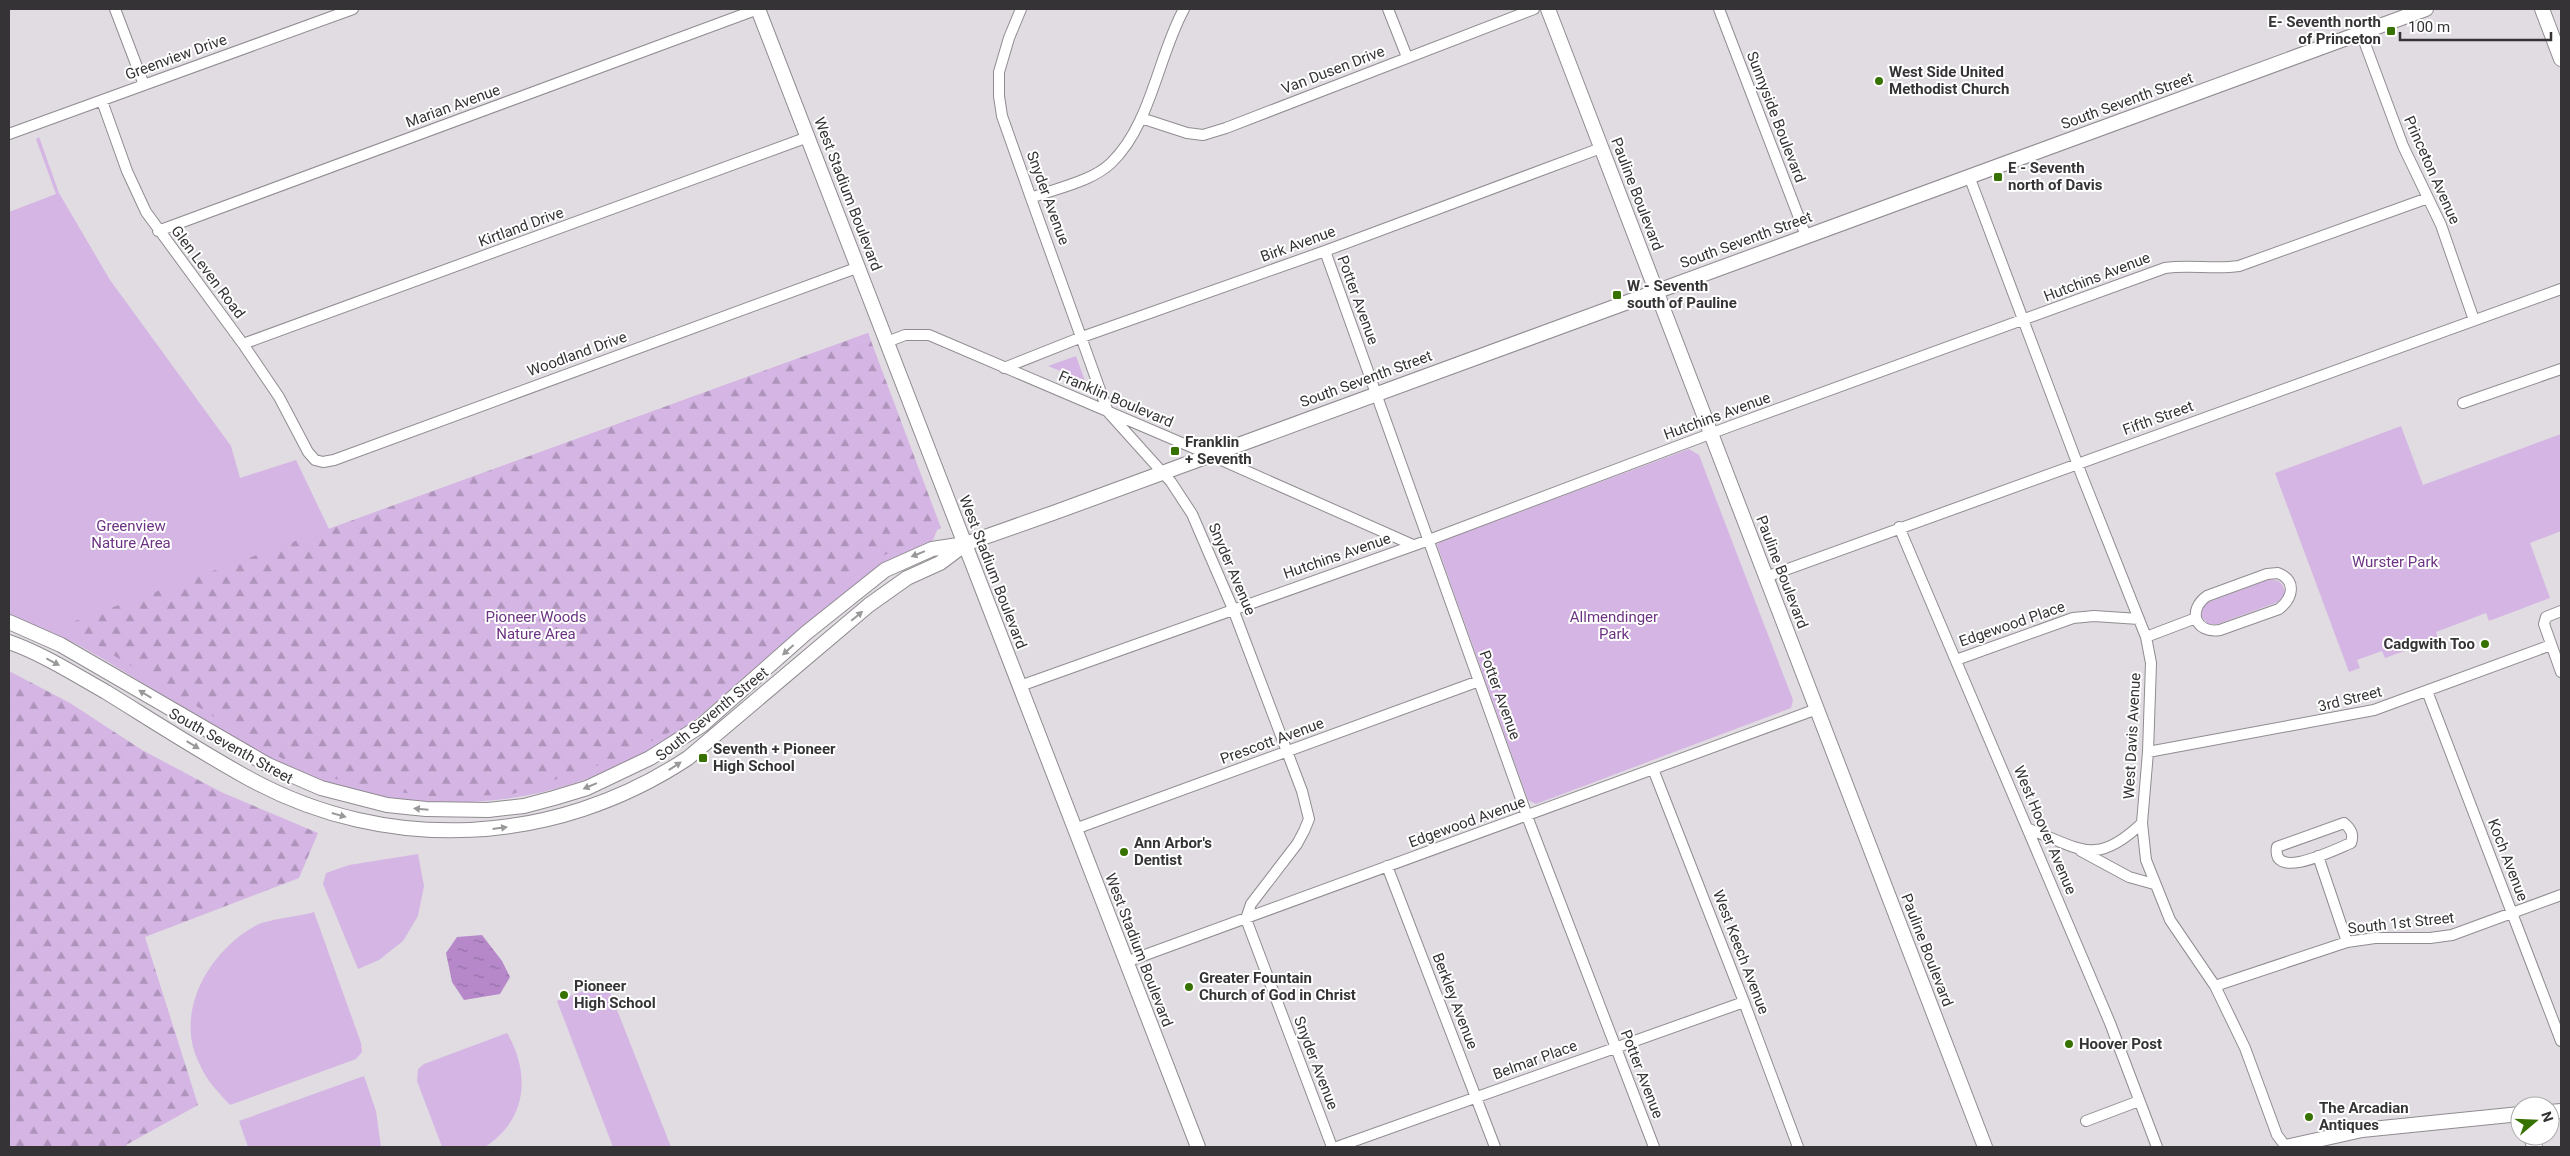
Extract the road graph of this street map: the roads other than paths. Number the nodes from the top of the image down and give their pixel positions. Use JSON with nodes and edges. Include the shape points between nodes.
{"nodes":[{"id":1,"x":114,"y":9,"type":"edge"},
{"id":2,"x":353,"y":9,"type":"edge"},
{"id":3,"x":758,"y":9,"type":"edge"},
{"id":4,"x":1021,"y":9,"type":"edge"},
{"id":5,"x":1184,"y":9,"type":"edge"},
{"id":6,"x":1388,"y":9,"type":"edge"},
{"id":7,"x":1534,"y":9,"type":"edge"},
{"id":8,"x":1548,"y":9,"type":"edge"},
{"id":9,"x":1719,"y":9,"type":"edge"},
{"id":10,"x":2426,"y":9,"type":"edge"},
{"id":11,"x":2542,"y":9,"type":"edge"},
{"id":12,"x":328,"y":13,"type":"edge"},
{"id":13,"x":2361,"y":33,"type":"junction"},
{"id":14,"x":1407,"y":57,"type":"junction"},
{"id":15,"x":2561,"y":60,"type":"edge"},
{"id":16,"x":144,"y":85,"type":"junction"},
{"id":17,"x":102,"y":101,"type":"junction"},
{"id":18,"x":1140,"y":118,"type":"junction"},
{"id":19,"x":9,"y":134,"type":"edge"},
{"id":20,"x":808,"y":137,"type":"junction"},
{"id":21,"x":1601,"y":148,"type":"junction"},
{"id":22,"x":1969,"y":176,"type":"junction"},
{"id":23,"x":1031,"y":198,"type":"junction"},
{"id":24,"x":2428,"y":198,"type":"junction"},
{"id":25,"x":158,"y":231,"type":"junction"},
{"id":26,"x":1806,"y":236,"type":"junction"},
{"id":27,"x":1324,"y":251,"type":"junction"},
{"id":28,"x":859,"y":266,"type":"junction"},
{"id":29,"x":2561,"y":288,"type":"edge"},
{"id":30,"x":1656,"y":290,"type":"junction"},
{"id":31,"x":2474,"y":320,"type":"junction"},
{"id":32,"x":2024,"y":321,"type":"junction"},
{"id":33,"x":1082,"y":337,"type":"junction"},
{"id":34,"x":887,"y":342,"type":"junction"},
{"id":35,"x":243,"y":344,"type":"junction"},
{"id":36,"x":1004,"y":368,"type":"junction"},
{"id":37,"x":2561,"y":369,"type":"edge"},
{"id":38,"x":1376,"y":393,"type":"junction"},
{"id":39,"x":2463,"y":403,"type":"dead end"},
{"id":40,"x":1108,"y":412,"type":"junction"},
{"id":41,"x":1711,"y":434,"type":"junction"},
{"id":42,"x":308,"y":452,"type":"joint"},
{"id":43,"x":1210,"y":455,"type":"junction"},
{"id":44,"x":2077,"y":463,"type":"junction"},
{"id":45,"x":1162,"y":473,"type":"junction"},
{"id":46,"x":1899,"y":527,"type":"junction"},
{"id":47,"x":1429,"y":540,"type":"junction"},
{"id":48,"x":965,"y":544,"type":"junction"},
{"id":49,"x":1413,"y":546,"type":"junction"},
{"id":50,"x":1766,"y":577,"type":"junction"},
{"id":51,"x":1233,"y":609,"type":"junction"},
{"id":52,"x":2561,"y":611,"type":"edge"},
{"id":53,"x":2196,"y":618,"type":"junction"},
{"id":54,"x":2139,"y":619,"type":"junction"},
{"id":55,"x":9,"y":622,"type":"edge"},
{"id":56,"x":2146,"y":637,"type":"junction"},
{"id":57,"x":9,"y":642,"type":"edge"},
{"id":58,"x":2551,"y":644,"type":"junction"},
{"id":59,"x":1956,"y":660,"type":"junction"},
{"id":60,"x":2561,"y":672,"type":"edge"},
{"id":61,"x":1479,"y":680,"type":"junction"},
{"id":62,"x":1020,"y":686,"type":"junction"},
{"id":63,"x":2427,"y":690,"type":"junction"},
{"id":64,"x":1817,"y":709,"type":"junction"},
{"id":65,"x":1287,"y":751,"type":"junction"},
{"id":66,"x":2148,"y":752,"type":"junction"},
{"id":67,"x":1653,"y":769,"type":"junction"},
{"id":68,"x":1527,"y":815,"type":"junction"},
{"id":69,"x":2142,"y":824,"type":"junction"},
{"id":70,"x":1075,"y":829,"type":"junction"},
{"id":71,"x":2029,"y":829,"type":"junction"},
{"id":72,"x":2081,"y":851,"type":"junction"},
{"id":73,"x":2318,"y":856,"type":"junction"},
{"id":74,"x":1387,"y":866,"type":"junction"},
{"id":75,"x":2154,"y":884,"type":"junction"},
{"id":76,"x":2561,"y":895,"type":"edge"},
{"id":77,"x":2512,"y":913,"type":"junction"},
{"id":78,"x":1246,"y":919,"type":"junction"},
{"id":79,"x":2347,"y":942,"type":"junction"},
{"id":80,"x":1126,"y":962,"type":"junction"},
{"id":81,"x":2215,"y":986,"type":"junction"},
{"id":82,"x":1744,"y":1002,"type":"junction"},
{"id":83,"x":2561,"y":1040,"type":"edge"},
{"id":84,"x":1616,"y":1047,"type":"junction"},
{"id":85,"x":1475,"y":1097,"type":"junction"},
{"id":86,"x":2139,"y":1101,"type":"junction"},
{"id":87,"x":2510,"y":1115,"type":"edge"},
{"id":88,"x":2086,"y":1121,"type":"dead end"},
{"id":89,"x":1198,"y":1147,"type":"edge"},
{"id":90,"x":1332,"y":1147,"type":"edge"},
{"id":91,"x":1337,"y":1147,"type":"edge"},
{"id":92,"x":1495,"y":1147,"type":"edge"},
{"id":93,"x":1654,"y":1147,"type":"edge"},
{"id":94,"x":1798,"y":1147,"type":"edge"},
{"id":95,"x":1985,"y":1147,"type":"edge"},
{"id":96,"x":2157,"y":1147,"type":"edge"},
{"id":97,"x":2286,"y":1147,"type":"edge"}],
"edges":[{"from":1,"to":16,"type":"street"},
{"from":2,"to":12,"type":"street","name":"Greenview Drive"},
{"from":3,"to":20,"type":"street","name":"West Stadium Boulevard"},
{"from":3,"to":25,"type":"street","name":"Marian Avenue"},
{"from":4,"to":23,"type":"street","name":"Snyder Avenue","via":[[999,72],[999,96],[1002,116]]},
{"from":5,"to":18,"type":"street"},
{"from":6,"to":14,"type":"street"},
{"from":7,"to":14,"type":"street","name":"Van Dusen Drive"},
{"from":8,"to":21,"type":"street","name":"Pauline Boulevard"},
{"from":9,"to":26,"type":"street","name":"Sunnyside Boulevard"},
{"from":10,"to":13,"type":"street","name":"South Seventh Street"},
{"from":11,"to":15,"type":"street"},
{"from":12,"to":16,"type":"street","name":"Greenview Drive"},
{"from":13,"to":22,"type":"street","name":"South Seventh Street"},
{"from":13,"to":24,"type":"street","name":"Princeton Avenue","via":[[2403,146]]},
{"from":14,"to":18,"type":"street","name":"Van Dusen Drive","via":[[1203,135],[1187,134]]},
{"from":16,"to":17,"type":"street","name":"Greenview Drive"},
{"from":17,"to":19,"type":"street","name":"Greenview Drive"},
{"from":17,"to":25,"type":"street","name":"Glen Leven Road","via":[[136,194]]},
{"from":18,"to":23,"type":"street","via":[[1128,141],[1110,163],[1090,176]]},
{"from":20,"to":28,"type":"street","name":"West Stadium Boulevard"},
{"from":20,"to":35,"type":"street","name":"Kirtland Drive"},
{"from":21,"to":27,"type":"street","name":"Birk Avenue"},
{"from":21,"to":30,"type":"street","name":"Pauline Boulevard"},
{"from":22,"to":26,"type":"street","name":"South Seventh Street"},
{"from":22,"to":32,"type":"street","name":"West Davis Avenue"},
{"from":23,"to":33,"type":"street","name":"Snyder Avenue"},
{"from":24,"to":31,"type":"street","name":"Princeton Avenue","via":[[2441,225]]},
{"from":24,"to":32,"type":"street","name":"Hutchins Avenue","via":[[2247,263],[2224,268],[2182,265],[2165,268]]},
{"from":25,"to":35,"type":"street","name":"Glen Leven Road"},
{"from":26,"to":30,"type":"street","name":"South Seventh Street"},
{"from":27,"to":33,"type":"street","name":"Birk Avenue"},
{"from":27,"to":38,"type":"street","name":"Potter Avenue"},
{"from":28,"to":34,"type":"street","name":"West Stadium Boulevard"},
{"from":28,"to":42,"type":"street","name":"Woodland Drive","via":[[334,460],[315,460]]},
{"from":29,"to":31,"type":"street","name":"Fifth Street"},
{"from":30,"to":38,"type":"street","name":"South Seventh Street"},
{"from":30,"to":41,"type":"street","name":"Pauline Boulevard"},
{"from":31,"to":44,"type":"street","name":"Fifth Street"},
{"from":32,"to":41,"type":"street","name":"Hutchins Avenue"},
{"from":32,"to":44,"type":"street","name":"West Davis Avenue"},
{"from":33,"to":36,"type":"street","name":"Birk Avenue"},
{"from":33,"to":40,"type":"street","name":"Snyder Avenue"},
{"from":34,"to":36,"type":"street","name":"Franklin Boulevard","via":[[905,335],[929,335]]},
{"from":34,"to":48,"type":"street","name":"West Stadium Boulevard"},
{"from":35,"to":42,"type":"street","name":"Glen Leven Road","via":[[279,397]]},
{"from":36,"to":40,"type":"street","name":"Franklin Boulevard"},
{"from":37,"to":39,"type":"street"},
{"from":38,"to":43,"type":"street","name":"South Seventh Street"},
{"from":38,"to":47,"type":"street","name":"Potter Avenue"},
{"from":40,"to":43,"type":"street","name":"Franklin Boulevard"},
{"from":40,"to":45,"type":"street","name":"Snyder Avenue"},
{"from":41,"to":47,"type":"street","name":"Hutchins Avenue"},
{"from":41,"to":50,"type":"street","name":"Pauline Boulevard"},
{"from":43,"to":45,"type":"street","name":"South Seventh Street"},
{"from":43,"to":49,"type":"street","name":"Franklin Boulevard"},
{"from":44,"to":46,"type":"street","name":"Fifth Street"},
{"from":44,"to":54,"type":"street","name":"West Davis Avenue"},
{"from":45,"to":48,"type":"street","name":"South Seventh Street"},
{"from":45,"to":51,"type":"street","name":"Snyder Avenue","via":[[1192,514]]},
{"from":46,"to":50,"type":"street","name":"Fifth Street"},
{"from":46,"to":59,"type":"street","name":"West Hoover Avenue"},
{"from":47,"to":49,"type":"street","name":"Hutchins Avenue"},
{"from":47,"to":61,"type":"street","name":"Potter Avenue"},
{"from":48,"to":55,"type":"street","name":"South Seventh Street","one_way":true,"via":[[932,549],[885,570],[674,745],[586,788],[524,806],[488,810],[387,805],[321,788],[268,765],[66,648]]},
{"from":57,"to":48,"type":"street","name":"South Seventh Street","one_way":true,"via":[[70,671],[249,778],[299,802],[389,826],[461,831],[495,829],[564,816],[662,775],[688,758],[870,605],[907,578],[940,562]]},
{"from":48,"to":62,"type":"street","name":"West Stadium Boulevard"},
{"from":49,"to":51,"type":"street","name":"Hutchins Avenue"},
{"from":50,"to":64,"type":"street","name":"Pauline Boulevard"},
{"from":51,"to":62,"type":"street","name":"Hutchins Avenue"},
{"from":51,"to":65,"type":"street","name":"Snyder Avenue"},
{"from":52,"to":58,"type":"street","via":[[2546,617],[2544,624]]},
{"from":53,"to":53,"type":"street","via":[[2202,628],[2210,632],[2254,618],[2287,603],[2291,584],[2278,573],[2267,574],[2207,596],[2200,601]]},
{"from":53,"to":56,"type":"street"},
{"from":54,"to":56,"type":"street","name":"West Davis Avenue"},
{"from":54,"to":59,"type":"street","name":"Edgewood Place","via":[[2073,618]]},
{"from":56,"to":66,"type":"street","name":"West Davis Avenue","via":[[2151,663]]},
{"from":58,"to":60,"type":"street"},
{"from":58,"to":63,"type":"street","name":"3rd Street"},
{"from":59,"to":71,"type":"street","name":"West Hoover Avenue"},
{"from":61,"to":65,"type":"street","name":"Prescott Avenue"},
{"from":61,"to":68,"type":"street","name":"Potter Avenue"},
{"from":62,"to":70,"type":"street","name":"West Stadium Boulevard"},
{"from":63,"to":66,"type":"street","name":"3rd Street","via":[[2354,715]]},
{"from":63,"to":77,"type":"street","name":"Koch Avenue"},
{"from":64,"to":67,"type":"street","name":"Edgewood Avenue"},
{"from":64,"to":95,"type":"street","name":"Pauline Boulevard"},
{"from":65,"to":70,"type":"street","name":"Prescott Avenue"},
{"from":65,"to":78,"type":"street","name":"Snyder Avenue","via":[[1309,819],[1297,844],[1250,904]]},
{"from":66,"to":69,"type":"street","name":"West Davis Avenue"},
{"from":67,"to":68,"type":"street","name":"Edgewood Avenue"},
{"from":67,"to":82,"type":"street","name":"West Keech Avenue"},
{"from":68,"to":74,"type":"street","name":"Edgewood Avenue"},
{"from":68,"to":84,"type":"street","name":"Potter Avenue"},
{"from":69,"to":72,"type":"street","via":[[2118,845]]},
{"from":69,"to":75,"type":"street","name":"West Davis Avenue","via":[[2146,860]]},
{"from":70,"to":80,"type":"street","name":"West Stadium Boulevard"},
{"from":71,"to":72,"type":"street"},
{"from":71,"to":86,"type":"street","name":"West Hoover Avenue"},
{"from":72,"to":75,"type":"street","via":[[2129,877]]},
{"from":73,"to":73,"type":"street","via":[[2284,864],[2276,853],[2277,847],[2335,825],[2344,823],[2350,828],[2351,843]]},
{"from":73,"to":79,"type":"street"},
{"from":74,"to":78,"type":"street","name":"Edgewood Avenue"},
{"from":74,"to":85,"type":"street","name":"Berkley Avenue"},
{"from":75,"to":81,"type":"street","name":"West Davis Avenue","via":[[2170,920]]},
{"from":76,"to":77,"type":"street","name":"South 1st Street"},
{"from":77,"to":79,"type":"street","name":"South 1st Street","via":[[2452,935]]},
{"from":77,"to":83,"type":"street","name":"Koch Avenue"},
{"from":78,"to":80,"type":"street","name":"Edgewood Avenue"},
{"from":78,"to":90,"type":"street","name":"Snyder Avenue"},
{"from":79,"to":81,"type":"street","name":"South 1st Street"},
{"from":80,"to":89,"type":"street","name":"West Stadium Boulevard"},
{"from":81,"to":97,"type":"street","name":"West Davis Avenue","via":[[2245,1048],[2277,1135]]},
{"from":82,"to":84,"type":"street","name":"Belmar Place"},
{"from":82,"to":94,"type":"street","name":"West Keech Avenue"},
{"from":84,"to":85,"type":"street","name":"Belmar Place"},
{"from":84,"to":93,"type":"street","name":"Potter Avenue"},
{"from":85,"to":91,"type":"street","name":"Belmar Place"},
{"from":85,"to":92,"type":"street","name":"Berkley Avenue"},
{"from":86,"to":88,"type":"street"},
{"from":86,"to":96,"type":"street","name":"West Hoover Avenue"},
{"from":87,"to":97,"type":"street","via":[[2362,1130]]}]}
